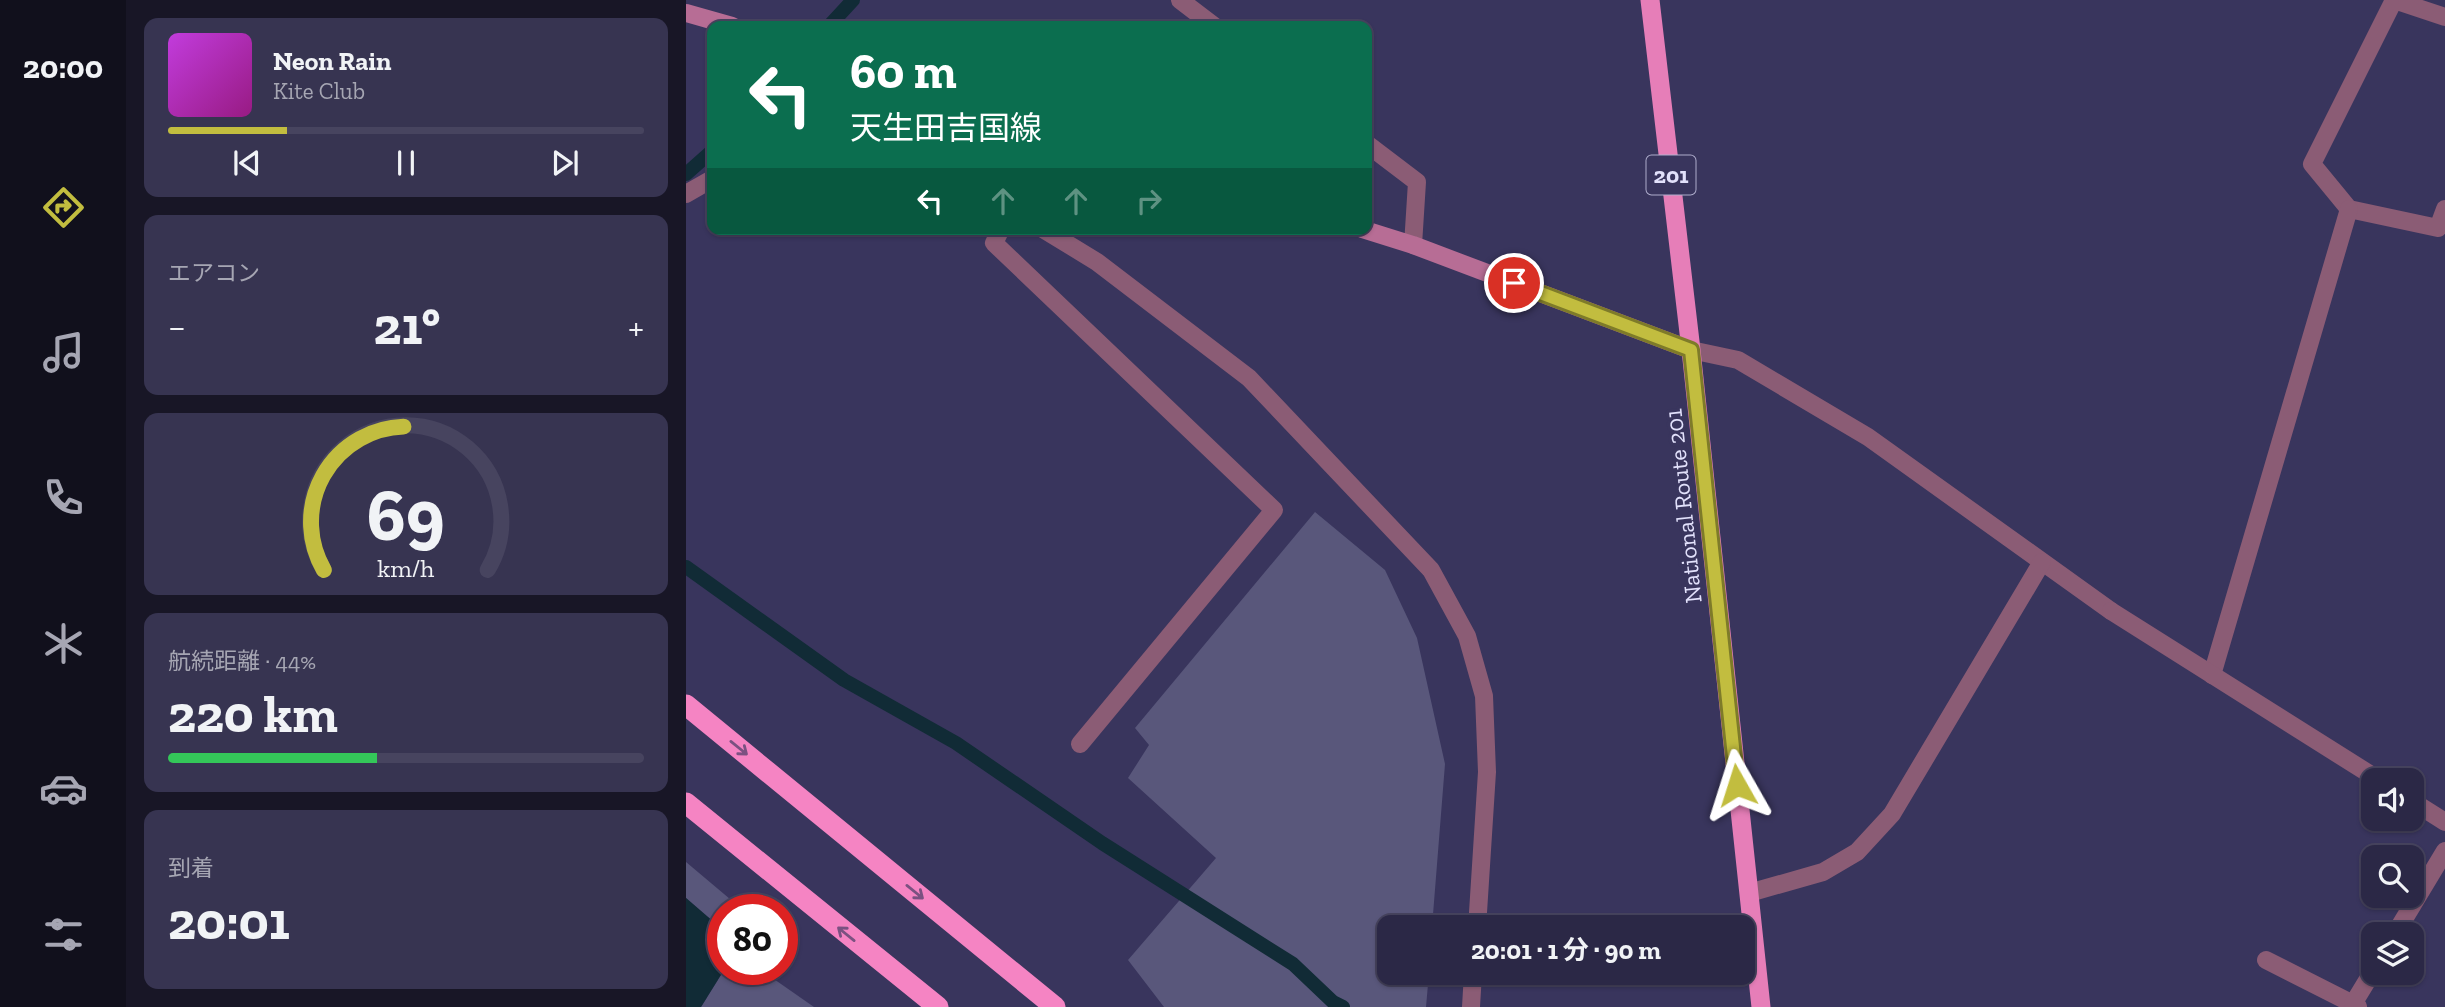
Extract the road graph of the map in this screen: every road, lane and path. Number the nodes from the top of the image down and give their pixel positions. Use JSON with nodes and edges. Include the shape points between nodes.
{"nodes":[{"id":1,"x":1180,"y":0,"type":"edge"},
{"id":2,"x":1650,"y":0,"type":"edge"},
{"id":3,"x":2394,"y":0,"type":"edge"},
{"id":4,"x":686,"y":13,"type":"edge"},
{"id":5,"x":2445,"y":17,"type":"edge"},
{"id":6,"x":714,"y":21,"type":"edge"},
{"id":7,"x":1207,"y":21,"type":"edge"},
{"id":8,"x":1372,"y":148,"type":"edge"},
{"id":9,"x":707,"y":182,"type":"edge"},
{"id":10,"x":686,"y":194,"type":"edge"},
{"id":11,"x":2349,"y":209,"type":"junction"},
{"id":12,"x":2445,"y":209,"type":"edge"},
{"id":13,"x":1372,"y":232,"type":"edge"},
{"id":14,"x":998,"y":235,"type":"edge"},
{"id":15,"x":1053,"y":235,"type":"edge"},
{"id":16,"x":1413,"y":245,"type":"junction"},
{"id":17,"x":1691,"y":350,"type":"junction"},
{"id":18,"x":2042,"y":562,"type":"junction"},
{"id":19,"x":2212,"y":675,"type":"junction"},
{"id":20,"x":686,"y":705,"type":"edge"},
{"id":21,"x":1080,"y":744,"type":"dead end"},
{"id":22,"x":2361,"y":769,"type":"edge"},
{"id":23,"x":686,"y":803,"type":"edge"},
{"id":24,"x":2424,"y":809,"type":"edge"},
{"id":25,"x":2445,"y":822,"type":"edge"},
{"id":26,"x":2445,"y":851,"type":"edge"},
{"id":27,"x":1749,"y":894,"type":"junction"},
{"id":28,"x":1478,"y":915,"type":"edge"},
{"id":29,"x":2402,"y":922,"type":"edge"},
{"id":30,"x":2266,"y":960,"type":"dead end"},
{"id":31,"x":1473,"y":985,"type":"edge"},
{"id":32,"x":2366,"y":985,"type":"edge"},
{"id":33,"x":2356,"y":1006,"type":"edge"},
{"id":34,"x":938,"y":1007,"type":"edge"},
{"id":35,"x":1055,"y":1007,"type":"edge"},
{"id":36,"x":1471,"y":1007,"type":"edge"},
{"id":37,"x":1761,"y":1007,"type":"edge"}],
"edges":[{"from":1,"to":7,"type":"street"},
{"from":2,"to":17,"type":"highway","name":"National Route 201","number":"201"},
{"from":3,"to":5,"type":"street"},
{"from":3,"to":11,"type":"street","via":[[2312,164]]},
{"from":4,"to":6,"type":"main road"},
{"from":8,"to":16,"type":"street","via":[[1417,182]]},
{"from":9,"to":10,"type":"street"},
{"from":11,"to":12,"type":"street","via":[[2438,228]]},
{"from":11,"to":19,"type":"street"},
{"from":13,"to":16,"type":"main road"},
{"from":14,"to":21,"type":"street","via":[[994,243],[1274,510]]},
{"from":15,"to":28,"type":"street","via":[[1097,262],[1249,378],[1432,570],[1467,636],[1485,696],[1487,772]]},
{"from":16,"to":17,"type":"main road"},
{"from":17,"to":18,"type":"street","via":[[1738,360],[1868,437]]},
{"from":17,"to":27,"type":"highway","name":"National Route 201","number":"201"},
{"from":18,"to":19,"type":"street"},
{"from":18,"to":27,"type":"street","via":[[1892,814],[1857,852],[1823,872]]},
{"from":19,"to":22,"type":"street"},
{"from":20,"to":35,"type":"highway","one_way":true},
{"from":34,"to":23,"type":"highway","one_way":true},
{"from":24,"to":25,"type":"street"},
{"from":26,"to":29,"type":"street"},
{"from":27,"to":37,"type":"highway","name":"National Route 201","number":"201"},
{"from":30,"to":33,"type":"street"},
{"from":31,"to":36,"type":"street"},
{"from":32,"to":33,"type":"street"}]}
